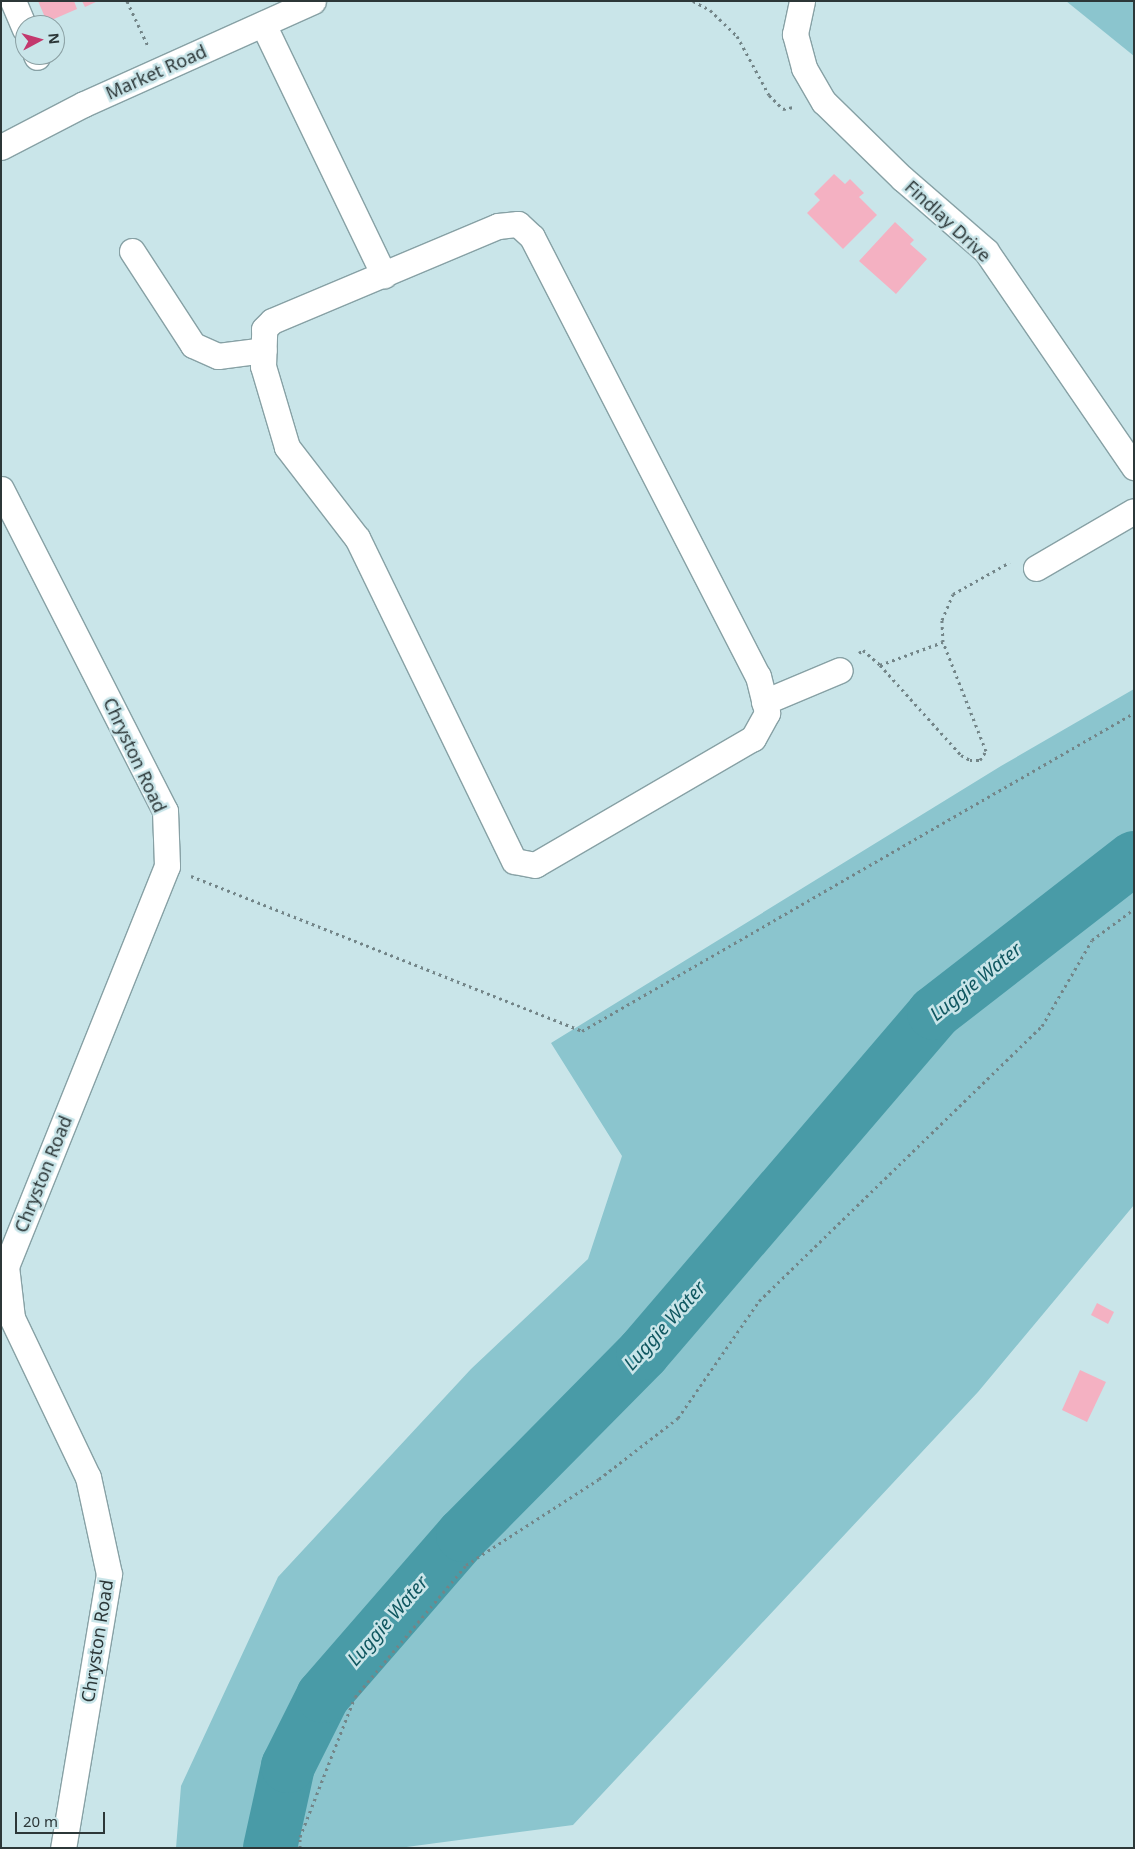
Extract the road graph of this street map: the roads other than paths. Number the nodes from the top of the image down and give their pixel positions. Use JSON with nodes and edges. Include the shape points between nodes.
{"nodes":[{"id":1,"x":13,"y":1,"type":"edge"},
{"id":2,"x":313,"y":1,"type":"edge"},
{"id":3,"x":802,"y":1,"type":"edge"},
{"id":4,"x":19,"y":15,"type":"edge"},
{"id":5,"x":263,"y":24,"type":"junction"},
{"id":6,"x":1,"y":146,"type":"edge"},
{"id":7,"x":132,"y":251,"type":"dead end"},
{"id":8,"x":384,"y":275,"type":"junction"},
{"id":9,"x":264,"y":350,"type":"junction"},
{"id":10,"x":1134,"y":467,"type":"edge"},
{"id":11,"x":1,"y":489,"type":"edge"},
{"id":12,"x":1134,"y":511,"type":"edge"},
{"id":13,"x":1036,"y":568,"type":"road end"},
{"id":14,"x":840,"y":670,"type":"road end"},
{"id":15,"x":764,"y":702,"type":"junction"},
{"id":16,"x":63,"y":1848,"type":"edge"}],
"edges":[{"from":1,"to":4,"type":"street"},
{"from":2,"to":5,"type":"street","name":"Market Road"},
{"from":3,"to":10,"type":"street","name":"Findlay Drive","via":[[795,34],[804,68],[824,102],[903,179],[986,251]]},
{"from":5,"to":6,"type":"street","name":"Market Road","via":[[84,104]]},
{"from":5,"to":8,"type":"street"},
{"from":7,"to":9,"type":"street","via":[[193,345],[218,356]]},
{"from":8,"to":9,"type":"street","via":[[272,321],[264,329]]},
{"from":8,"to":15,"type":"street","via":[[498,226],[518,224],[532,237],[758,676]]},
{"from":9,"to":15,"type":"street","via":[[263,366],[287,447],[357,538],[514,861],[535,865],[753,738],[767,713]]},
{"from":11,"to":16,"type":"street","name":"Chryston Road","via":[[165,811],[168,866],[6,1266],[12,1318],[88,1477],[109,1574]]},
{"from":12,"to":13,"type":"street"},
{"from":14,"to":15,"type":"street"}]}
